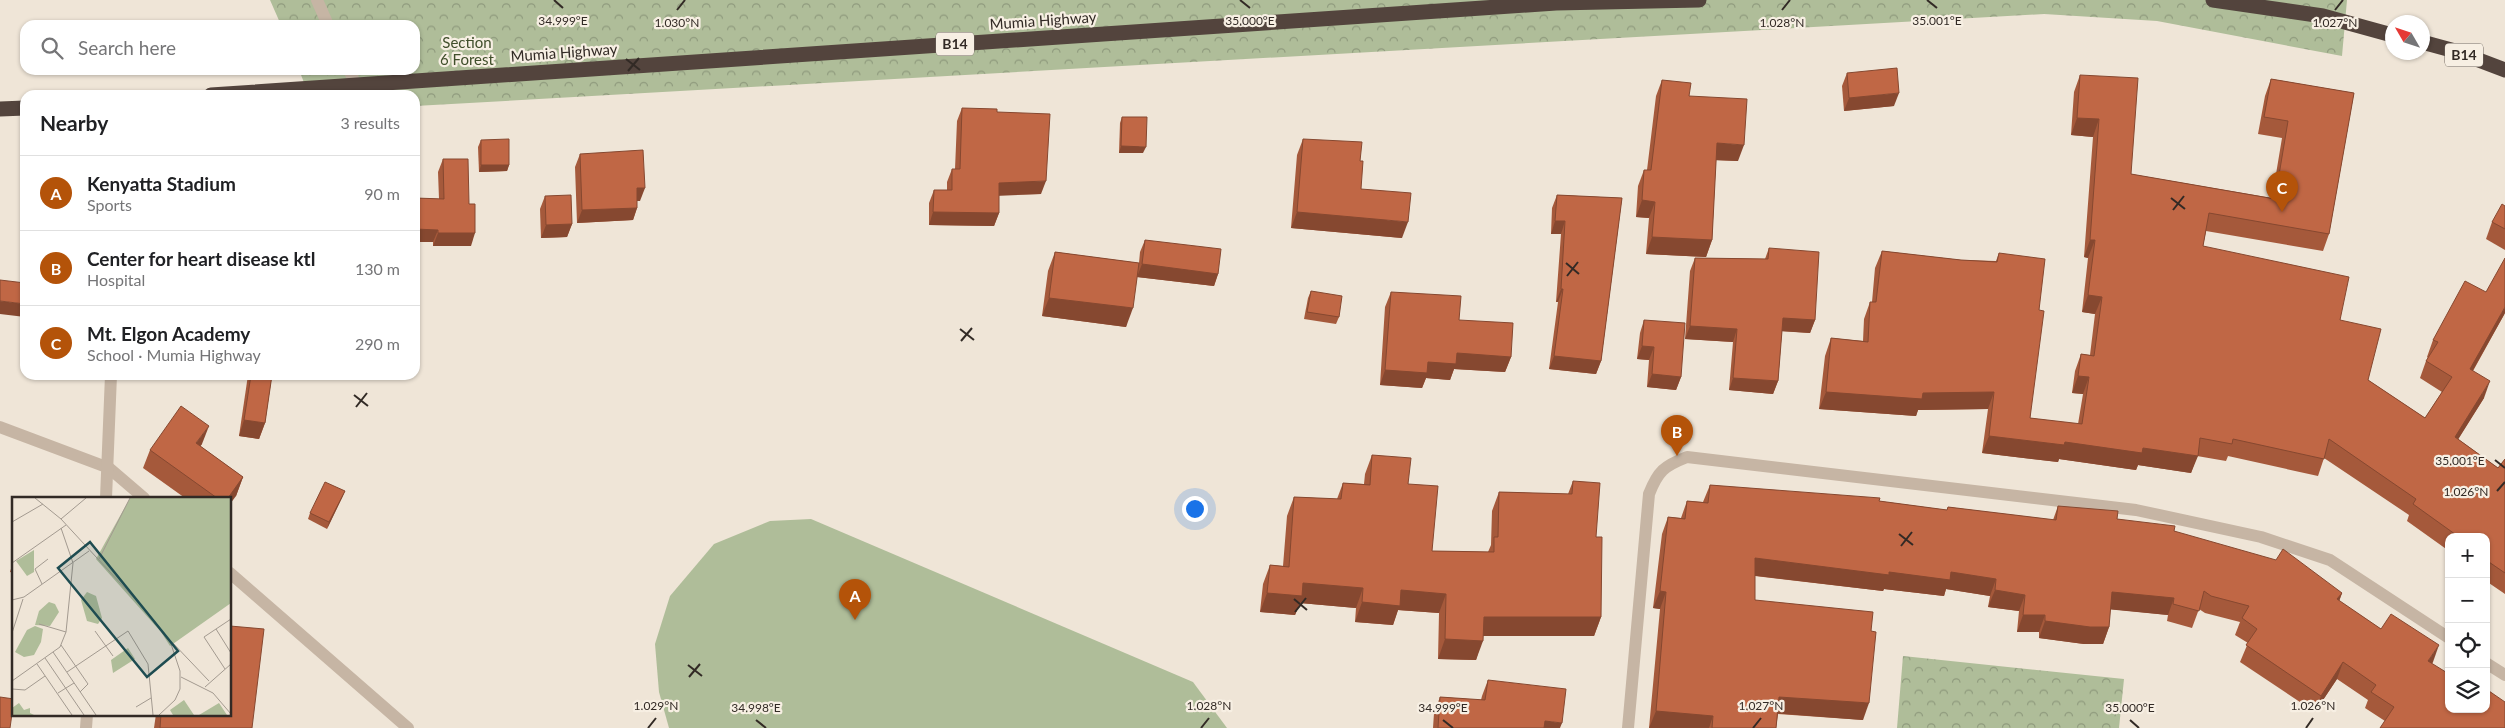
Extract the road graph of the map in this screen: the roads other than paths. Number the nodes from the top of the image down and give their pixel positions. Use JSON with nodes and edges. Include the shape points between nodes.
{"nodes":[{"id":1,"x":317,"y":0,"type":"edge"},
{"id":2,"x":1699,"y":0,"type":"edge"},
{"id":3,"x":2213,"y":0,"type":"edge"},
{"id":4,"x":2230,"y":0,"type":"edge"},
{"id":5,"x":326,"y":20,"type":"edge"},
{"id":6,"x":2385,"y":32,"type":"edge"},
{"id":7,"x":2430,"y":44,"type":"edge"},
{"id":8,"x":2505,"y":70,"type":"edge"},
{"id":9,"x":351,"y":75,"type":"edge"},
{"id":10,"x":356,"y":85,"type":"junction"},
{"id":11,"x":284,"y":90,"type":"edge"},
{"id":12,"x":20,"y":108,"type":"edge"},
{"id":13,"x":0,"y":109,"type":"edge"},
{"id":14,"x":111,"y":380,"type":"edge"},
{"id":15,"x":0,"y":427,"type":"edge"},
{"id":16,"x":109,"y":468,"type":"junction"},
{"id":17,"x":106,"y":497,"type":"edge"},
{"id":18,"x":143,"y":497,"type":"edge"},
{"id":19,"x":231,"y":573,"type":"edge"},
{"id":20,"x":2445,"y":635,"type":"edge"},
{"id":21,"x":2490,"y":666,"type":"edge"},
{"id":22,"x":2505,"y":676,"type":"edge"},
{"id":23,"x":408,"y":728,"type":"edge"},
{"id":24,"x":1628,"y":728,"type":"edge"}],
"edges":[{"from":1,"to":5,"type":"street"},
{"from":2,"to":10,"type":"highway","name":"Mumia Highway","number":"B14","via":[[1556,3]]},
{"from":3,"to":4,"type":"highway"},
{"from":4,"to":6,"type":"highway","via":[[2323,16]]},
{"from":7,"to":8,"type":"highway","number":"B14"},
{"from":9,"to":10,"type":"street"},
{"from":10,"to":11,"type":"highway","name":"Mumia Highway","number":"B14"},
{"from":12,"to":13,"type":"highway"},
{"from":14,"to":16,"type":"street"},
{"from":15,"to":16,"type":"street"},
{"from":16,"to":17,"type":"street"},
{"from":16,"to":18,"type":"street"},
{"from":19,"to":23,"type":"street"},
{"from":20,"to":24,"type":"street","via":[[2330,560],[2261,536],[2136,510],[1687,458],[1669,464],[1657,474],[1648,494]]},
{"from":21,"to":22,"type":"street"}]}
